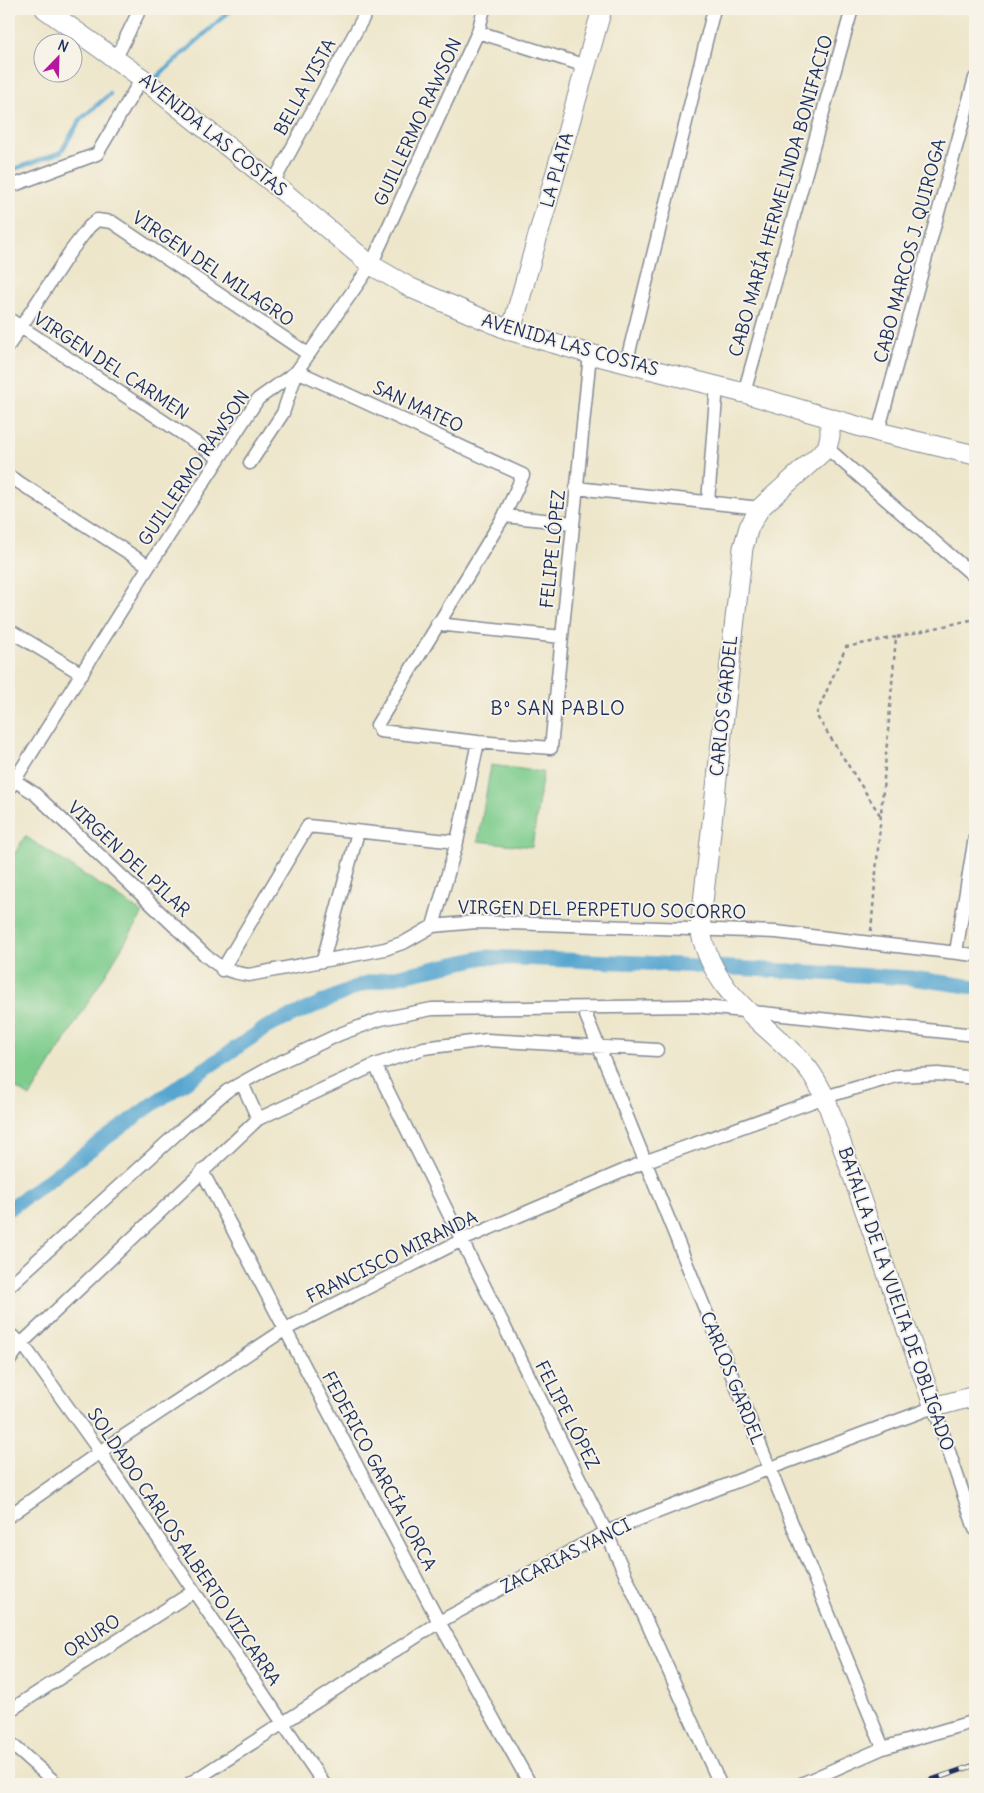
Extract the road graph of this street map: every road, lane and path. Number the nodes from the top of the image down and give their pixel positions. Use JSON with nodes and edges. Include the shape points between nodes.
{"nodes":[{"id":1,"x":45,"y":9,"type":"edge"},
{"id":2,"x":140,"y":9,"type":"edge"},
{"id":3,"x":368,"y":9,"type":"edge"},
{"id":4,"x":602,"y":9,"type":"edge"},
{"id":5,"x":714,"y":9,"type":"edge"},
{"id":6,"x":852,"y":9,"type":"edge"},
{"id":7,"x":480,"y":11,"type":"edge"},
{"id":8,"x":478,"y":32,"type":"junction"},
{"id":9,"x":115,"y":60,"type":"junction"},
{"id":10,"x":586,"y":66,"type":"junction"},
{"id":11,"x":142,"y":78,"type":"junction"},
{"id":12,"x":975,"y":78,"type":"edge"},
{"id":13,"x":273,"y":183,"type":"junction"},
{"id":14,"x":9,"y":188,"type":"edge"},
{"id":15,"x":371,"y":265,"type":"junction"},
{"id":16,"x":9,"y":319,"type":"edge"},
{"id":17,"x":20,"y":327,"type":"junction"},
{"id":18,"x":511,"y":331,"type":"junction"},
{"id":19,"x":9,"y":345,"type":"edge"},
{"id":20,"x":308,"y":354,"type":"junction"},
{"id":21,"x":590,"y":354,"type":"junction"},
{"id":22,"x":626,"y":364,"type":"junction"},
{"id":23,"x":297,"y":371,"type":"junction"},
{"id":24,"x":717,"y":385,"type":"junction"},
{"id":25,"x":744,"y":393,"type":"junction"},
{"id":26,"x":830,"y":419,"type":"junction"},
{"id":27,"x":878,"y":432,"type":"junction"},
{"id":28,"x":827,"y":448,"type":"junction"},
{"id":29,"x":975,"y":456,"type":"edge"},
{"id":30,"x":219,"y":458,"type":"junction"},
{"id":31,"x":250,"y":463,"type":"dead end"},
{"id":32,"x":9,"y":476,"type":"edge"},
{"id":33,"x":576,"y":488,"type":"junction"},
{"id":34,"x":708,"y":502,"type":"junction"},
{"id":35,"x":760,"y":508,"type":"junction"},
{"id":36,"x":504,"y":516,"type":"junction"},
{"id":37,"x":572,"y":523,"type":"junction"},
{"id":38,"x":149,"y":566,"type":"junction"},
{"id":39,"x":975,"y":577,"type":"edge"},
{"id":40,"x":975,"y":619,"type":"edge"},
{"id":41,"x":437,"y":624,"type":"junction"},
{"id":42,"x":9,"y":630,"type":"edge"},
{"id":43,"x":562,"y":637,"type":"junction"},
{"id":44,"x":896,"y":637,"type":"junction"},
{"id":45,"x":82,"y":674,"type":"junction"},
{"id":46,"x":478,"y":742,"type":"junction"},
{"id":47,"x":11,"y":782,"type":"edge"},
{"id":48,"x":881,"y":816,"type":"junction"},
{"id":49,"x":358,"y":832,"type":"junction"},
{"id":50,"x":975,"y":838,"type":"edge"},
{"id":51,"x":457,"y":842,"type":"junction"},
{"id":52,"x":433,"y":926,"type":"junction"},
{"id":53,"x":700,"y":929,"type":"junction"},
{"id":54,"x":870,"y":942,"type":"junction"},
{"id":55,"x":956,"y":952,"type":"junction"},
{"id":56,"x":975,"y":955,"type":"edge"},
{"id":57,"x":323,"y":960,"type":"junction"},
{"id":58,"x":222,"y":970,"type":"junction"},
{"id":59,"x":583,"y":1008,"type":"junction"},
{"id":60,"x":748,"y":1011,"type":"junction"},
{"id":61,"x":975,"y":1035,"type":"edge"},
{"id":62,"x":598,"y":1045,"type":"junction"},
{"id":63,"x":657,"y":1050,"type":"dead end"},
{"id":64,"x":375,"y":1065,"type":"junction"},
{"id":65,"x":975,"y":1078,"type":"edge"},
{"id":66,"x":242,"y":1083,"type":"junction"},
{"id":67,"x":825,"y":1096,"type":"junction"},
{"id":68,"x":258,"y":1119,"type":"junction"},
{"id":69,"x":644,"y":1162,"type":"junction"},
{"id":70,"x":202,"y":1171,"type":"junction"},
{"id":71,"x":460,"y":1241,"type":"junction"},
{"id":72,"x":9,"y":1286,"type":"edge"},
{"id":73,"x":284,"y":1330,"type":"junction"},
{"id":74,"x":9,"y":1334,"type":"edge"},
{"id":75,"x":22,"y":1344,"type":"junction"},
{"id":76,"x":9,"y":1361,"type":"edge"},
{"id":77,"x":975,"y":1396,"type":"edge"},
{"id":78,"x":934,"y":1407,"type":"junction"},
{"id":79,"x":100,"y":1452,"type":"junction"},
{"id":80,"x":768,"y":1468,"type":"junction"},
{"id":81,"x":9,"y":1516,"type":"edge"},
{"id":82,"x":975,"y":1529,"type":"edge"},
{"id":83,"x":606,"y":1532,"type":"junction"},
{"id":84,"x":194,"y":1590,"type":"junction"},
{"id":85,"x":439,"y":1622,"type":"junction"},
{"id":86,"x":9,"y":1711,"type":"edge"},
{"id":87,"x":975,"y":1721,"type":"edge"},
{"id":88,"x":282,"y":1723,"type":"junction"},
{"id":89,"x":9,"y":1742,"type":"edge"},
{"id":90,"x":882,"y":1748,"type":"junction"},
{"id":91,"x":58,"y":1784,"type":"edge"},
{"id":92,"x":190,"y":1784,"type":"edge"},
{"id":93,"x":324,"y":1784,"type":"edge"},
{"id":94,"x":530,"y":1784,"type":"edge"},
{"id":95,"x":720,"y":1784,"type":"edge"},
{"id":96,"x":801,"y":1784,"type":"edge"}],
"edges":[{"from":1,"to":9,"type":"street","name":"AVENIDA LAS COSTAS"},
{"from":2,"to":9,"type":"street"},
{"from":3,"to":13,"type":"street","name":"BELLA VISTA"},
{"from":4,"to":10,"type":"street","name":"LA PLATA"},
{"from":5,"to":22,"type":"street"},
{"from":6,"to":25,"type":"street","name":"CABO MARÍA HERMELINDA BONIFACIO"},
{"from":7,"to":8,"type":"street","name":"GUILLERMO RAWSON"},
{"from":8,"to":10,"type":"street"},
{"from":8,"to":15,"type":"street","name":"GUILLERMO RAWSON"},
{"from":9,"to":11,"type":"street","name":"AVENIDA LAS COSTAS"},
{"from":10,"to":18,"type":"street","name":"LA PLATA"},
{"from":11,"to":13,"type":"street","name":"AVENIDA LAS COSTAS"},
{"from":11,"to":14,"type":"street","via":[[97,154]]},
{"from":12,"to":27,"type":"street","name":"CABO MARCOS J. QUIROGA"},
{"from":13,"to":15,"type":"street","name":"AVENIDA LAS COSTAS"},
{"from":15,"to":18,"type":"street","name":"AVENIDA LAS COSTAS","via":[[410,288]]},
{"from":15,"to":20,"type":"street","name":"GUILLERMO RAWSON"},
{"from":16,"to":17,"type":"street","name":"VIRGEN DEL CARMEN"},
{"from":17,"to":19,"type":"street"},
{"from":17,"to":20,"type":"street","name":"VIRGEN DEL MILAGRO","via":[[70,252],[97,220],[112,222]]},
{"from":17,"to":30,"type":"street","name":"VIRGEN DEL CARMEN"},
{"from":18,"to":21,"type":"street","name":"AVENIDA LAS COSTAS"},
{"from":20,"to":23,"type":"street","name":"GUILLERMO RAWSON"},
{"from":21,"to":22,"type":"street","name":"AVENIDA LAS COSTAS"},
{"from":21,"to":33,"type":"street","name":"FELIPE LÓPEZ"},
{"from":22,"to":24,"type":"street","name":"AVENIDA LAS COSTAS"},
{"from":23,"to":30,"type":"street","name":"GUILLERMO RAWSON","via":[[258,399]]},
{"from":23,"to":31,"type":"street","via":[[284,413]]},
{"from":23,"to":36,"type":"street","name":"SAN MATEO","via":[[523,475]]},
{"from":24,"to":25,"type":"street","name":"AVENIDA LAS COSTAS"},
{"from":24,"to":34,"type":"street"},
{"from":25,"to":26,"type":"street","name":"AVENIDA LAS COSTAS"},
{"from":26,"to":27,"type":"street","name":"AVENIDA LAS COSTAS"},
{"from":26,"to":28,"type":"street"},
{"from":27,"to":29,"type":"street","name":"AVENIDA LAS COSTAS"},
{"from":28,"to":35,"type":"street","name":"CARLOS GARDEL"},
{"from":28,"to":39,"type":"street"},
{"from":30,"to":38,"type":"street","name":"GUILLERMO RAWSON"},
{"from":32,"to":38,"type":"street"},
{"from":33,"to":34,"type":"street"},
{"from":33,"to":37,"type":"street","name":"FELIPE LÓPEZ"},
{"from":34,"to":35,"type":"street"},
{"from":35,"to":53,"type":"street","name":"CARLOS GARDEL","via":[[749,527],[743,548]]},
{"from":36,"to":37,"type":"street"},
{"from":36,"to":41,"type":"street"},
{"from":37,"to":43,"type":"street","name":"FELIPE LÓPEZ"},
{"from":38,"to":45,"type":"street","name":"GUILLERMO RAWSON"},
{"from":40,"to":44,"type":"path"},
{"from":41,"to":43,"type":"street"},
{"from":41,"to":46,"type":"street","via":[[377,725],[380,731]]},
{"from":42,"to":45,"type":"street"},
{"from":43,"to":46,"type":"street","name":"FELIPE LÓPEZ","via":[[551,748]]},
{"from":44,"to":48,"type":"path"},
{"from":44,"to":48,"type":"path","via":[[846,647],[816,715]]},
{"from":45,"to":47,"type":"street","name":"GUILLERMO RAWSON"},
{"from":46,"to":51,"type":"street"},
{"from":47,"to":58,"type":"street","name":"VIRGEN DEL PILAR","via":[[34,793]]},
{"from":48,"to":54,"type":"path"},
{"from":49,"to":51,"type":"street"},
{"from":49,"to":57,"type":"street"},
{"from":49,"to":58,"type":"street","via":[[308,826]]},
{"from":50,"to":55,"type":"street"},
{"from":51,"to":52,"type":"street"},
{"from":52,"to":53,"type":"street","name":"VIRGEN DEL PERPETUO SOCORRO","via":[[476,922]]},
{"from":52,"to":57,"type":"street","name":"VIRGEN DEL PERPETUO SOCORRO","via":[[385,949]]},
{"from":53,"to":54,"type":"street","name":"VIRGEN DEL PERPETUO SOCORRO","via":[[776,932]]},
{"from":53,"to":60,"type":"street","name":"CARLOS GARDEL","via":[[717,976]]},
{"from":54,"to":55,"type":"street","name":"VIRGEN DEL PERPETUO SOCORRO"},
{"from":55,"to":56,"type":"street","name":"VIRGEN DEL PERPETUO SOCORRO"},
{"from":57,"to":58,"type":"street","name":"VIRGEN DEL PERPETUO SOCORRO","via":[[249,975]]},
{"from":59,"to":60,"type":"street","via":[[695,1006]]},
{"from":59,"to":62,"type":"street","name":"CARLOS GARDEL"},
{"from":59,"to":66,"type":"street","via":[[432,1009],[381,1019],[340,1034]]},
{"from":60,"to":61,"type":"street"},
{"from":60,"to":67,"type":"street","name":"BATALLA DE LA VUELTA DE OBLIGADO","via":[[806,1065]]},
{"from":62,"to":63,"type":"street"},
{"from":62,"to":64,"type":"street","via":[[487,1040],[424,1048]]},
{"from":62,"to":69,"type":"street","name":"CARLOS GARDEL"},
{"from":64,"to":68,"type":"street"},
{"from":64,"to":71,"type":"street","name":"FELIPE LÓPEZ"},
{"from":65,"to":67,"type":"street","name":"FRANCISCO MIRANDA","via":[[938,1074],[896,1076]]},
{"from":66,"to":68,"type":"street"},
{"from":66,"to":72,"type":"street","via":[[184,1127]]},
{"from":67,"to":69,"type":"street","name":"FRANCISCO MIRANDA"},
{"from":67,"to":78,"type":"street","name":"BATALLA DE LA VUELTA DE OBLIGADO"},
{"from":68,"to":70,"type":"street"},
{"from":69,"to":71,"type":"street","name":"FRANCISCO MIRANDA"},
{"from":69,"to":80,"type":"street","name":"CARLOS GARDEL"},
{"from":70,"to":73,"type":"street","name":"FEDERICO GARCÍA LORCA"},
{"from":70,"to":75,"type":"street"},
{"from":71,"to":73,"type":"street","name":"FRANCISCO MIRANDA"},
{"from":71,"to":83,"type":"street","name":"FELIPE LÓPEZ"},
{"from":73,"to":79,"type":"street","name":"FRANCISCO MIRANDA"},
{"from":73,"to":85,"type":"street","name":"FEDERICO GARCÍA LORCA"},
{"from":74,"to":75,"type":"street","name":"SOLDADO CARLOS ALBERTO VIZCARRA"},
{"from":75,"to":76,"type":"street"},
{"from":75,"to":79,"type":"street","name":"SOLDADO CARLOS ALBERTO VIZCARRA"},
{"from":77,"to":78,"type":"street","name":"ZACARIAS YANCI"},
{"from":78,"to":80,"type":"street","name":"ZACARIAS YANCI"},
{"from":78,"to":82,"type":"street","name":"BATALLA DE LA VUELTA DE OBLIGADO"},
{"from":79,"to":81,"type":"street","name":"FRANCISCO MIRANDA"},
{"from":79,"to":84,"type":"street","name":"SOLDADO CARLOS ALBERTO VIZCARRA"},
{"from":80,"to":83,"type":"street","name":"ZACARIAS YANCI"},
{"from":80,"to":90,"type":"street","name":"CARLOS GARDEL"},
{"from":83,"to":85,"type":"street","name":"ZACARIAS YANCI"},
{"from":83,"to":95,"type":"street","name":"FELIPE LÓPEZ"},
{"from":84,"to":86,"type":"street","name":"ORURO"},
{"from":84,"to":88,"type":"street","name":"SOLDADO CARLOS ALBERTO VIZCARRA"},
{"from":85,"to":88,"type":"street","name":"ZACARIAS YANCI"},
{"from":85,"to":94,"type":"street","name":"FEDERICO GARCÍA LORCA"},
{"from":87,"to":90,"type":"street"},
{"from":88,"to":92,"type":"street","name":"ZACARIAS YANCI"},
{"from":88,"to":93,"type":"street","name":"SOLDADO CARLOS ALBERTO VIZCARRA"},
{"from":89,"to":91,"type":"street"},
{"from":90,"to":96,"type":"street"}]}
